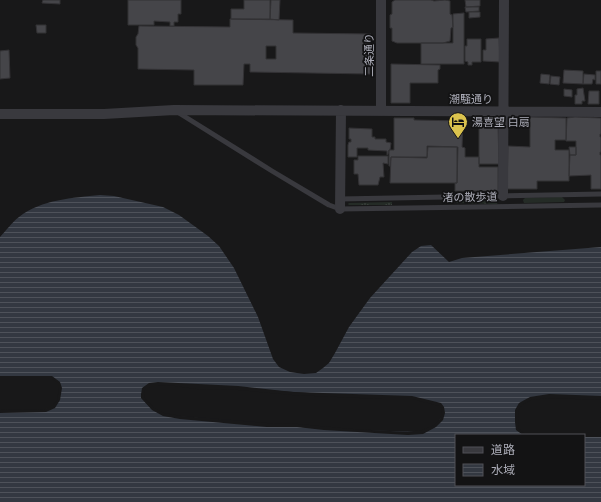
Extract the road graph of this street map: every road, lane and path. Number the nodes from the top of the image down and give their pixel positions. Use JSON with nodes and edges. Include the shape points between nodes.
{"nodes":[{"id":1,"x":381,"y":0,"type":"edge"},
{"id":2,"x":504,"y":0,"type":"edge"},
{"id":3,"x":174,"y":110,"type":"junction"},
{"id":4,"x":341,"y":110,"type":"junction"},
{"id":5,"x":381,"y":111,"type":"junction"},
{"id":6,"x":502,"y":111,"type":"junction"},
{"id":7,"x":601,"y":112,"type":"edge"},
{"id":8,"x":0,"y":114,"type":"edge"},
{"id":9,"x":601,"y":194,"type":"edge"},
{"id":10,"x":567,"y":195,"type":"junction"},
{"id":11,"x":442,"y":197,"type":"junction"},
{"id":12,"x":401,"y":198,"type":"junction"},
{"id":13,"x":503,"y":201,"type":"junction"},
{"id":14,"x":340,"y":204,"type":"junction"},
{"id":15,"x":567,"y":205,"type":"junction"},
{"id":16,"x":601,"y":205,"type":"edge"},
{"id":17,"x":442,"y":207,"type":"junction"},
{"id":18,"x":401,"y":208,"type":"junction"}],
"edges":[{"from":1,"to":5,"type":"street","name":"二条通り"},
{"from":2,"to":6,"type":"street"},
{"from":3,"to":4,"type":"street","name":"潮騒通り"},
{"from":3,"to":8,"type":"street","name":"潮騒通り","via":[[104,114]]},
{"from":3,"to":14,"type":"lane","via":[[329,205]]},
{"from":4,"to":5,"type":"street","name":"潮騒通り"},
{"from":4,"to":14,"type":"street"},
{"from":5,"to":6,"type":"street","name":"潮騒通り"},
{"from":6,"to":7,"type":"street","name":"潮騒通り"},
{"from":6,"to":13,"type":"street"},
{"from":9,"to":10,"type":"lane"},
{"from":10,"to":13,"type":"lane"},
{"from":10,"to":15,"type":"lane"},
{"from":11,"to":12,"type":"lane"},
{"from":11,"to":13,"type":"lane"},
{"from":11,"to":17,"type":"lane"},
{"from":12,"to":14,"type":"lane"},
{"from":12,"to":18,"type":"lane"},
{"from":13,"to":15,"type":"lane","name":"渚の散歩道"},
{"from":13,"to":17,"type":"lane","name":"渚の散歩道"},
{"from":14,"to":18,"type":"lane","name":"渚の散歩道"},
{"from":15,"to":16,"type":"lane","name":"渚の散歩道"},
{"from":17,"to":18,"type":"lane","name":"渚の散歩道"}]}
